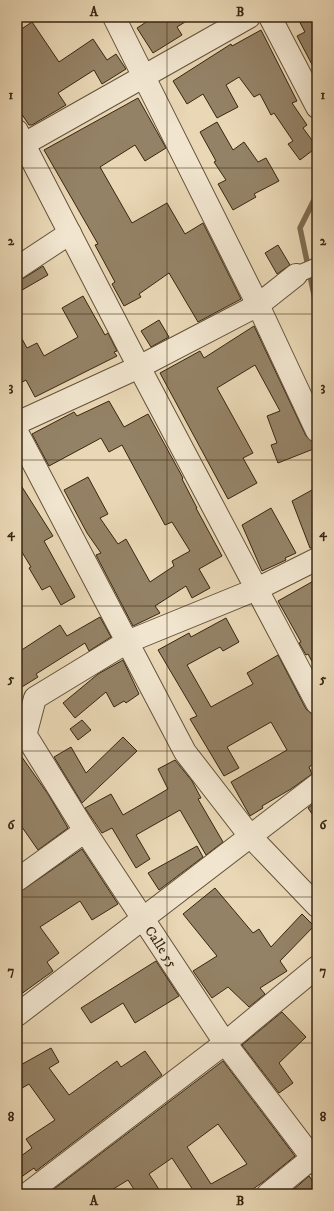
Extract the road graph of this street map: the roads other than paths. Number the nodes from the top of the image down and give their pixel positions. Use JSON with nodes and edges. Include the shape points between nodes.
{"nodes":[{"id":1,"x":114,"y":17,"type":"edge"},
{"id":2,"x":249,"y":17,"type":"edge"},
{"id":3,"x":270,"y":17,"type":"edge"},
{"id":4,"x":145,"y":76,"type":"junction"},
{"id":5,"x":317,"y":107,"type":"edge"},
{"id":6,"x":19,"y":141,"type":"edge"},
{"id":7,"x":70,"y":233,"type":"junction"},
{"id":8,"x":317,"y":266,"type":"edge"},
{"id":9,"x":17,"y":268,"type":"edge"},
{"id":10,"x":296,"y":275,"type":"joint"},
{"id":11,"x":258,"y":305,"type":"junction"},
{"id":12,"x":139,"y":367,"type":"junction"},
{"id":13,"x":17,"y":423,"type":"edge"},
{"id":14,"x":317,"y":431,"type":"edge"},
{"id":15,"x":17,"y":432,"type":"edge"},
{"id":16,"x":317,"y":559,"type":"edge"},
{"id":17,"x":257,"y":589,"type":"junction"},
{"id":18,"x":127,"y":642,"type":"junction"},
{"id":19,"x":317,"y":703,"type":"edge"},
{"id":20,"x":20,"y":733,"type":"edge"},
{"id":21,"x":317,"y":785,"type":"edge"},
{"id":22,"x":85,"y":831,"type":"junction"},
{"id":23,"x":250,"y":836,"type":"junction"},
{"id":24,"x":17,"y":880,"type":"edge"},
{"id":25,"x":317,"y":906,"type":"edge"},
{"id":26,"x":143,"y":918,"type":"junction"},
{"id":27,"x":317,"y":967,"type":"edge"},
{"id":28,"x":17,"y":1015,"type":"edge"},
{"id":29,"x":225,"y":1043,"type":"junction"},
{"id":30,"x":315,"y":1159,"type":"edge"},
{"id":31,"x":27,"y":1194,"type":"edge"},
{"id":32,"x":268,"y":1194,"type":"edge"}],
"edges":[{"from":1,"to":4,"type":"street"},
{"from":2,"to":4,"type":"street"},
{"from":3,"to":5,"type":"street"},
{"from":4,"to":6,"type":"street"},
{"from":4,"to":11,"type":"street"},
{"from":6,"to":7,"type":"street"},
{"from":7,"to":9,"type":"street"},
{"from":7,"to":12,"type":"street"},
{"from":8,"to":10,"type":"street"},
{"from":10,"to":11,"type":"street"},
{"from":11,"to":12,"type":"street"},
{"from":11,"to":14,"type":"street"},
{"from":12,"to":13,"type":"street"},
{"from":12,"to":17,"type":"street"},
{"from":15,"to":18,"type":"street"},
{"from":16,"to":17,"type":"street"},
{"from":17,"to":18,"type":"street"},
{"from":17,"to":19,"type":"street"},
{"from":18,"to":20,"type":"street","via":[[35,698]]},
{"from":18,"to":23,"type":"street","via":[[185,752]]},
{"from":20,"to":22,"type":"street","name":"Calle 55"},
{"from":21,"to":23,"type":"street"},
{"from":22,"to":24,"type":"street"},
{"from":22,"to":26,"type":"street","name":"Calle 55"},
{"from":23,"to":25,"type":"street"},
{"from":23,"to":26,"type":"street"},
{"from":26,"to":28,"type":"street"},
{"from":26,"to":29,"type":"street","name":"Calle 55"},
{"from":27,"to":29,"type":"street"},
{"from":29,"to":30,"type":"street","name":"Calle 55"},
{"from":29,"to":31,"type":"street"},
{"from":30,"to":32,"type":"street"}]}
